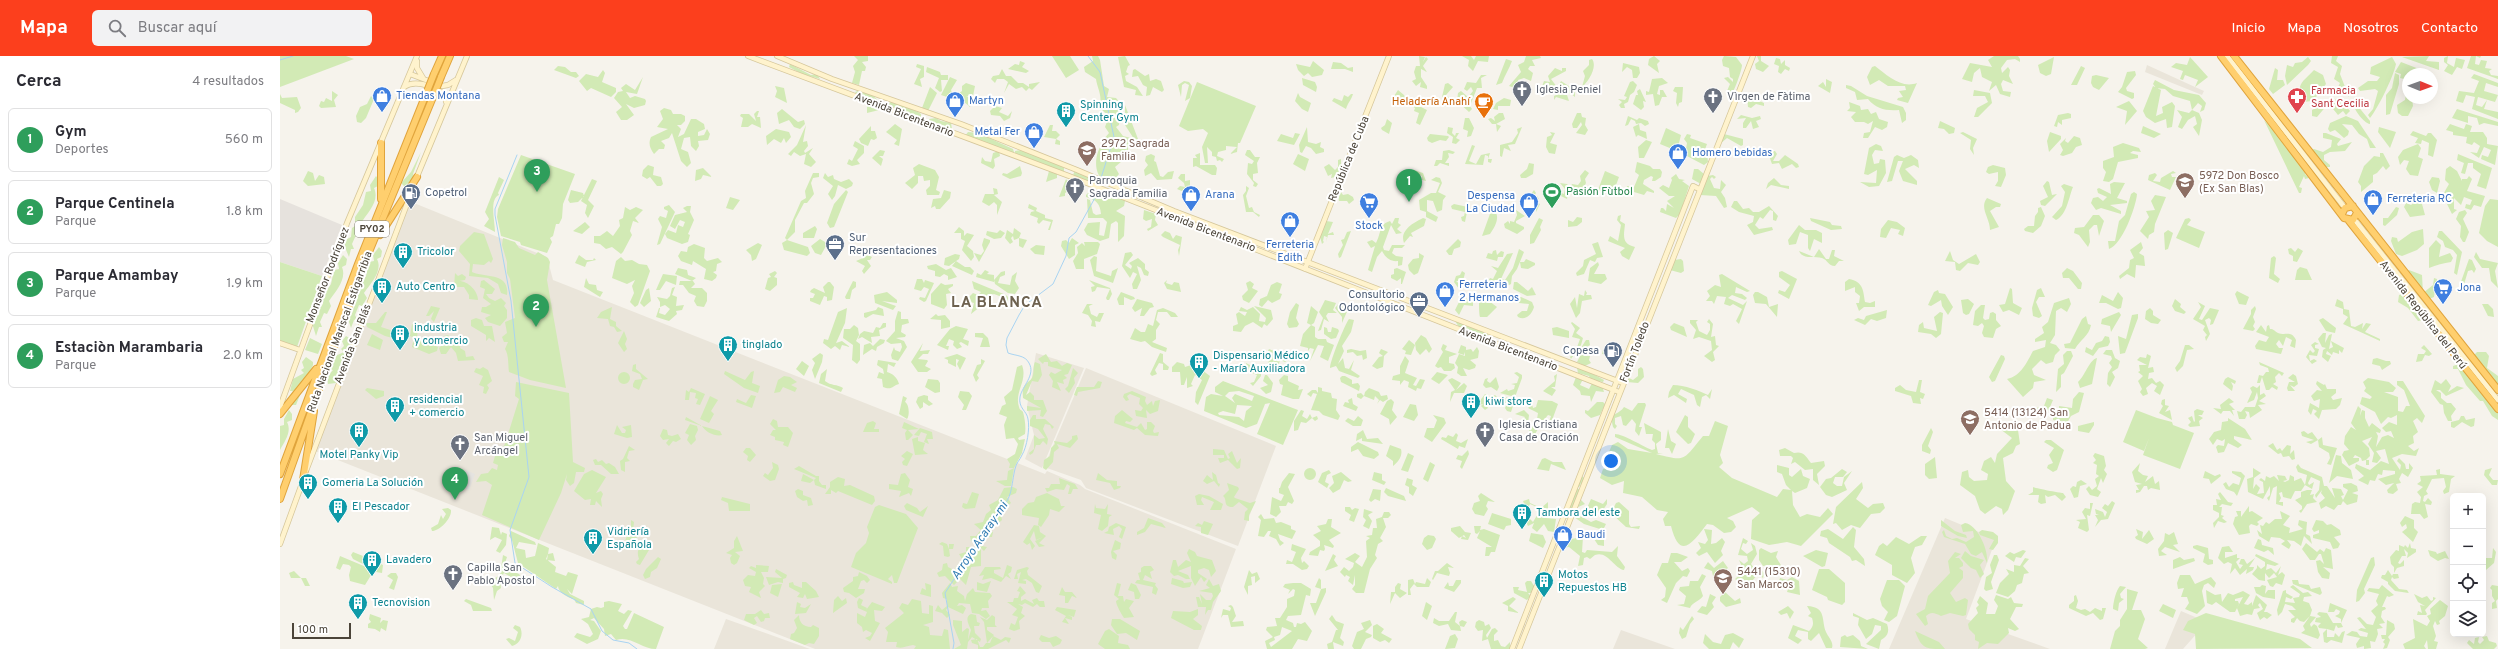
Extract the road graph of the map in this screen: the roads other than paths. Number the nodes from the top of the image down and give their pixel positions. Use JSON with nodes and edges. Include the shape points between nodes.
{"nodes":[{"id":1,"x":442,"y":56,"type":"edge"},
{"id":2,"x":450,"y":56,"type":"edge"},
{"id":3,"x":467,"y":56,"type":"edge"},
{"id":4,"x":748,"y":56,"type":"edge"},
{"id":5,"x":777,"y":56,"type":"edge"},
{"id":6,"x":1389,"y":56,"type":"edge"},
{"id":7,"x":1752,"y":56,"type":"edge"},
{"id":8,"x":2221,"y":56,"type":"edge"},
{"id":9,"x":2227,"y":56,"type":"edge"},
{"id":10,"x":2234,"y":56,"type":"edge"},
{"id":11,"x":417,"y":57,"type":"edge"},
{"id":12,"x":410,"y":74,"type":"junction"},
{"id":13,"x":423,"y":78,"type":"junction"},
{"id":14,"x":457,"y":79,"type":"junction"},
{"id":15,"x":404,"y":87,"type":"junction"},
{"id":16,"x":443,"y":113,"type":"junction"},
{"id":17,"x":381,"y":143,"type":"junction"},
{"id":18,"x":417,"y":177,"type":"junction"},
{"id":19,"x":1699,"y":189,"type":"junction"},
{"id":20,"x":2352,"y":206,"type":"junction"},
{"id":21,"x":380,"y":207,"type":"junction"},
{"id":22,"x":2345,"y":208,"type":"junction"},
{"id":23,"x":2342,"y":214,"type":"junction"},
{"id":24,"x":2354,"y":217,"type":"junction"},
{"id":25,"x":366,"y":259,"type":"junction"},
{"id":26,"x":1308,"y":261,"type":"junction"},
{"id":27,"x":1305,"y":269,"type":"junction"},
{"id":28,"x":280,"y":343,"type":"edge"},
{"id":29,"x":300,"y":350,"type":"junction"},
{"id":30,"x":320,"y":365,"type":"junction"},
{"id":31,"x":1616,"y":380,"type":"junction"},
{"id":32,"x":1623,"y":383,"type":"junction"},
{"id":33,"x":1612,"y":389,"type":"junction"},
{"id":34,"x":2498,"y":390,"type":"edge"},
{"id":35,"x":1619,"y":392,"type":"junction"},
{"id":36,"x":317,"y":395,"type":"junction"},
{"id":37,"x":2498,"y":400,"type":"edge"},
{"id":38,"x":280,"y":407,"type":"edge"},
{"id":39,"x":2498,"y":410,"type":"edge"},
{"id":40,"x":280,"y":414,"type":"edge"},
{"id":41,"x":280,"y":474,"type":"edge"},
{"id":42,"x":303,"y":480,"type":"junction"},
{"id":43,"x":280,"y":499,"type":"edge"},
{"id":44,"x":280,"y":544,"type":"edge"},
{"id":45,"x":1512,"y":649,"type":"edge"},
{"id":46,"x":1519,"y":649,"type":"edge"}],
"edges":[{"from":1,"to":21,"type":"highway","name":"Ruta Nacional Mariscal Estigarribia","number":"PY02","bridge":true},
{"from":2,"to":25,"type":"highway","name":"Ruta Nacional Mariscal Estigarribia","number":"PY02","bridge":true},
{"from":3,"to":14,"type":"street","name":"Avenida San Blás"},
{"from":4,"to":27,"type":"street","name":"Avenida Bicentenario","via":[[1069,176]]},
{"from":5,"to":26,"type":"street","name":"Avenida Bicentenario","via":[[832,79],[961,124],[1174,211]]},
{"from":6,"to":26,"type":"street","name":"República de Cuba"},
{"from":7,"to":19,"type":"street","name":"Fortín Toledo"},
{"from":8,"to":23,"type":"highway"},
{"from":9,"to":22,"type":"street"},
{"from":10,"to":20,"type":"highway"},
{"from":11,"to":12,"type":"street","name":"Monseñor Rodríguez"},
{"from":11,"to":13,"type":"street","via":[[417,68]]},
{"from":12,"to":13,"type":"street"},
{"from":12,"to":15,"type":"street","name":"Monseñor Rodríguez"},
{"from":13,"to":14,"type":"street","via":[[442,86]]},
{"from":14,"to":16,"type":"street","name":"Avenida San Blás"},
{"from":15,"to":16,"type":"street","via":[[416,82],[445,94],[447,99]]},
{"from":15,"to":17,"type":"street","name":"Monseñor Rodríguez"},
{"from":16,"to":18,"type":"street","name":"Avenida San Blás"},
{"from":17,"to":21,"type":"highway"},
{"from":17,"to":29,"type":"street","name":"Monseñor Rodríguez"},
{"from":18,"to":25,"type":"highway"},
{"from":18,"to":42,"type":"street","name":"Avenida San Blás"},
{"from":19,"to":31,"type":"street","name":"Fortín Toledo","via":[[1693,186]]},
{"from":19,"to":32,"type":"street","name":"Fortín Toledo"},
{"from":20,"to":22,"type":"highway"},
{"from":20,"to":24,"type":"highway"},
{"from":21,"to":30,"type":"highway","name":"Ruta Nacional Mariscal Estigarribia","number":"PY02"},
{"from":22,"to":23,"type":"highway"},
{"from":23,"to":24,"type":"highway"},
{"from":24,"to":34,"type":"highway","name":"Avenida República del Perú"},
{"from":24,"to":37,"type":"street"},
{"from":24,"to":39,"type":"highway","name":"Avenida República del Perú"},
{"from":25,"to":36,"type":"highway","name":"Ruta Nacional Mariscal Estigarribia","number":"PY02"},
{"from":26,"to":27,"type":"street","name":"República de Cuba"},
{"from":26,"to":31,"type":"street","name":"Avenida Bicentenario"},
{"from":27,"to":33,"type":"street","name":"Avenida Bicentenario"},
{"from":28,"to":29,"type":"street"},
{"from":29,"to":38,"type":"street","name":"Monseñor Rodríguez"},
{"from":30,"to":40,"type":"highway"},
{"from":30,"to":41,"type":"highway","name":"Ruta Nacional Mariscal Estigarribia","number":"PY02"},
{"from":31,"to":32,"type":"street","name":"Avenida Bicentenario"},
{"from":31,"to":33,"type":"street","name":"Fortín Toledo"},
{"from":32,"to":35,"type":"street","name":"Fortín Toledo"},
{"from":33,"to":35,"type":"street","name":"Avenida Bicentenario"},
{"from":33,"to":45,"type":"street","name":"Fortín Toledo"},
{"from":35,"to":46,"type":"street","name":"Fortín Toledo"},
{"from":36,"to":42,"type":"highway"},
{"from":36,"to":43,"type":"highway","name":"Ruta Nacional Mariscal Estigarribia","number":"PY02"},
{"from":42,"to":44,"type":"street","name":"Avenida San Blás"}]}
